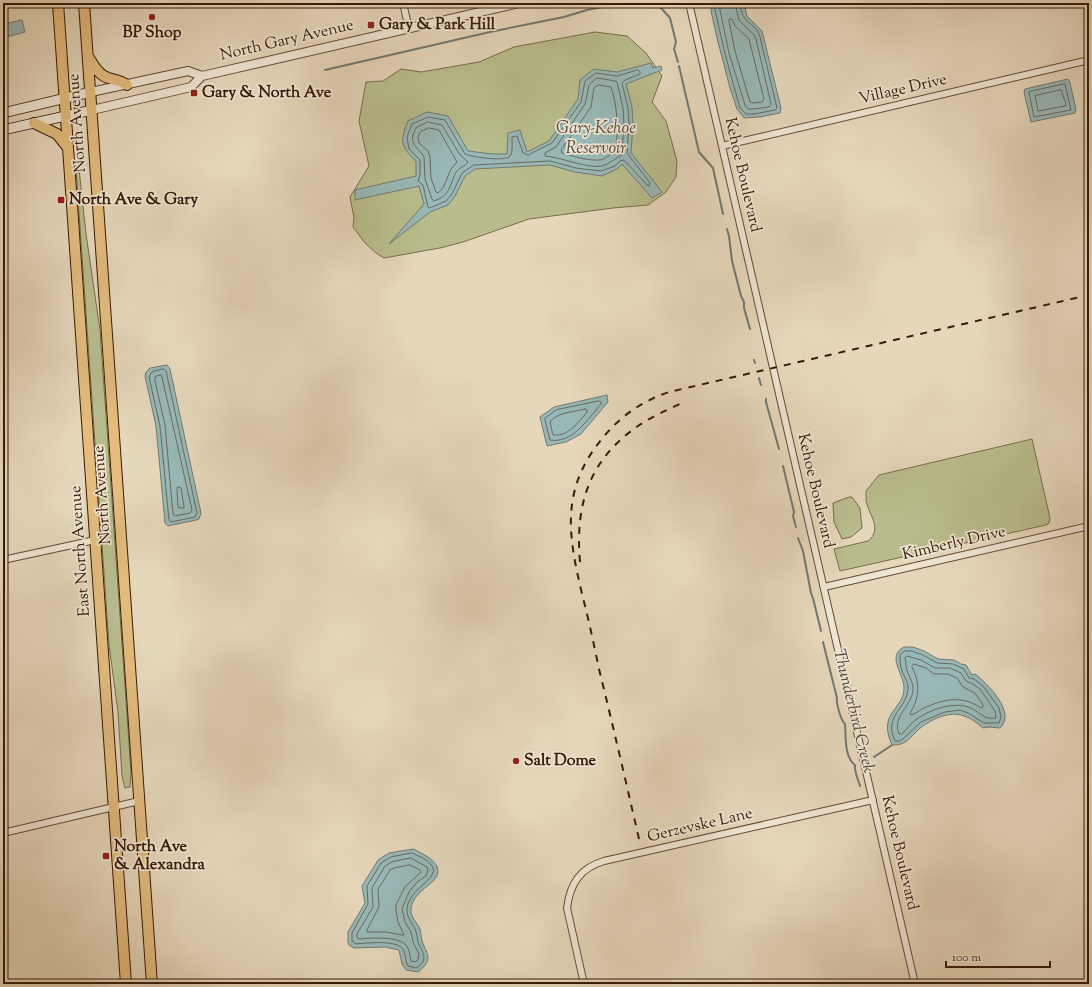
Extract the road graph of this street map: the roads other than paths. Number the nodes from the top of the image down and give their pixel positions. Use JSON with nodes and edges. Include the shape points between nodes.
{"nodes":[{"id":1,"x":58,"y":3,"type":"edge"},
{"id":2,"x":84,"y":3,"type":"edge"},
{"id":3,"x":403,"y":3,"type":"edge"},
{"id":4,"x":519,"y":3,"type":"edge"},
{"id":5,"x":689,"y":3,"type":"edge"},
{"id":6,"x":409,"y":29,"type":"junction"},
{"id":7,"x":89,"y":58,"type":"junction"},
{"id":8,"x":1089,"y":60,"type":"edge"},
{"id":9,"x":202,"y":76,"type":"junction"},
{"id":10,"x":127,"y":85,"type":"junction"},
{"id":11,"x":91,"y":92,"type":"junction"},
{"id":12,"x":65,"y":98,"type":"junction"},
{"id":13,"x":92,"y":110,"type":"junction"},
{"id":14,"x":3,"y":113,"type":"edge"},
{"id":15,"x":66,"y":116,"type":"junction"},
{"id":16,"x":34,"y":123,"type":"junction"},
{"id":17,"x":3,"y":130,"type":"edge"},
{"id":18,"x":722,"y":146,"type":"junction"},
{"id":19,"x":68,"y":149,"type":"junction"},
{"id":20,"x":1089,"y":526,"type":"edge"},
{"id":21,"x":95,"y":540,"type":"junction"},
{"id":22,"x":3,"y":560,"type":"edge"},
{"id":23,"x":824,"y":586,"type":"junction"},
{"id":24,"x":873,"y":800,"type":"junction"},
{"id":25,"x":139,"y":801,"type":"junction"},
{"id":26,"x":114,"y":806,"type":"junction"},
{"id":27,"x":3,"y":833,"type":"edge"},
{"id":28,"x":126,"y":984,"type":"edge"},
{"id":29,"x":152,"y":984,"type":"edge"},
{"id":30,"x":584,"y":984,"type":"edge"},
{"id":31,"x":915,"y":984,"type":"edge"}],
"edges":[{"from":1,"to":12,"type":"main road","name":"North Avenue"},
{"from":2,"to":7,"type":"main road","name":"North Avenue"},
{"from":3,"to":6,"type":"street"},
{"from":4,"to":6,"type":"street","name":"North Gary Avenue"},
{"from":5,"to":18,"type":"street","name":"Kehoe Boulevard"},
{"from":6,"to":9,"type":"street","name":"North Gary Avenue"},
{"from":7,"to":10,"type":"main road","via":[[104,76],[120,80]]},
{"from":7,"to":11,"type":"main road","name":"North Avenue"},
{"from":8,"to":18,"type":"street","name":"Village Drive"},
{"from":9,"to":10,"type":"street","name":"North Gary Avenue","via":[[188,71]]},
{"from":9,"to":13,"type":"street","name":"North Gary Avenue","via":[[191,87]]},
{"from":10,"to":11,"type":"street","name":"North Gary Avenue"},
{"from":11,"to":12,"type":"main road"},
{"from":11,"to":13,"type":"main road","name":"North Avenue"},
{"from":12,"to":14,"type":"main road"},
{"from":12,"to":15,"type":"main road","name":"North Avenue"},
{"from":13,"to":15,"type":"main road","name":"North Gary Avenue"},
{"from":13,"to":25,"type":"main road","name":"North Avenue"},
{"from":15,"to":16,"type":"main road","name":"North Gary Avenue"},
{"from":15,"to":19,"type":"main road","name":"East North Avenue"},
{"from":16,"to":17,"type":"main road","name":"North Gary Avenue"},
{"from":16,"to":19,"type":"main road","via":[[57,134]]},
{"from":18,"to":23,"type":"street","name":"Kehoe Boulevard"},
{"from":19,"to":21,"type":"main road","name":"East North Avenue"},
{"from":20,"to":23,"type":"street","name":"Kimberly Drive"},
{"from":21,"to":22,"type":"street"},
{"from":21,"to":26,"type":"main road","name":"East North Avenue"},
{"from":23,"to":24,"type":"street","name":"Kehoe Boulevard"},
{"from":24,"to":30,"type":"street","name":"Gerzevske Lane","via":[[597,863],[578,876],[569,898],[568,916]]},
{"from":24,"to":31,"type":"street","name":"Kehoe Boulevard"},
{"from":25,"to":26,"type":"street"},
{"from":25,"to":29,"type":"main road","name":"North Avenue"},
{"from":26,"to":27,"type":"street"},
{"from":26,"to":28,"type":"main road","name":"East North Avenue"}]}
